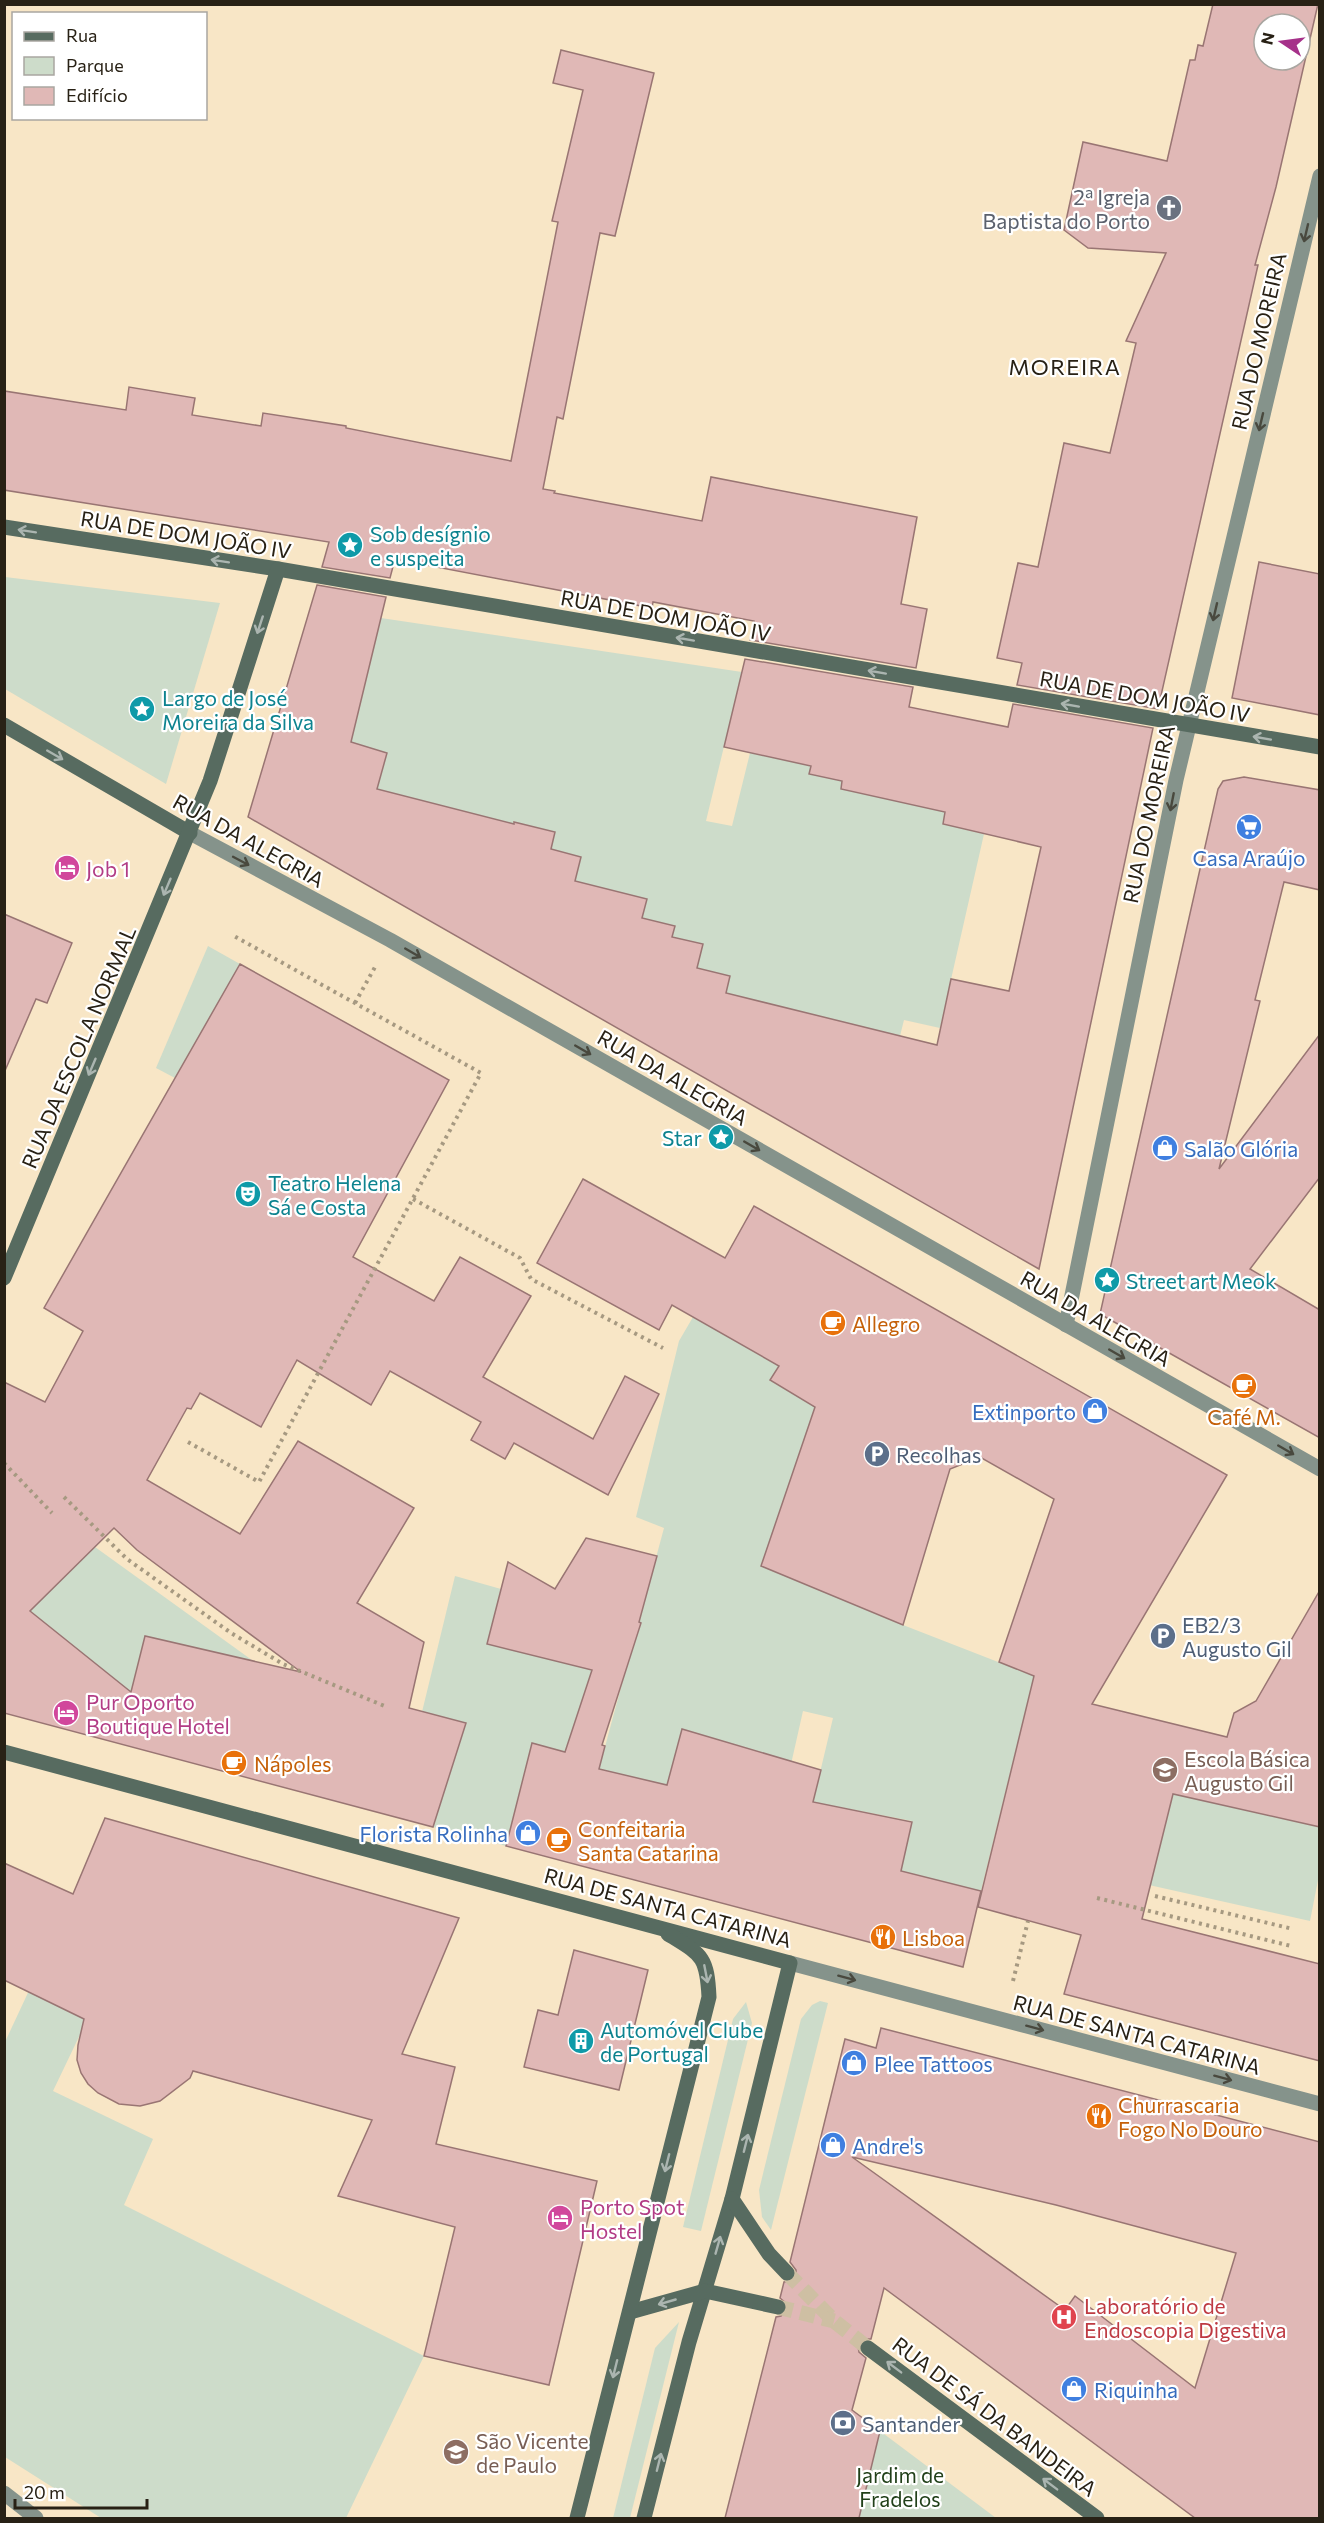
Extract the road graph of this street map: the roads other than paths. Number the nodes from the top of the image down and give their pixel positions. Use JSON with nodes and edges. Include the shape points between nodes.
{"nodes":[{"id":1,"x":1320,"y":176,"type":"edge"},
{"id":2,"x":4,"y":527,"type":"edge"},
{"id":3,"x":278,"y":569,"type":"junction"},
{"id":4,"x":4,"y":725,"type":"edge"},
{"id":5,"x":1189,"y":725,"type":"junction"},
{"id":6,"x":1320,"y":747,"type":"edge"},
{"id":7,"x":190,"y":833,"type":"junction"},
{"id":8,"x":4,"y":1278,"type":"edge"},
{"id":9,"x":1066,"y":1325,"type":"junction"},
{"id":10,"x":1320,"y":1469,"type":"edge"},
{"id":11,"x":4,"y":1752,"type":"edge"},
{"id":12,"x":650,"y":1924,"type":"junction"},
{"id":13,"x":790,"y":1963,"type":"junction"},
{"id":14,"x":1320,"y":2104,"type":"edge"},
{"id":15,"x":732,"y":2199,"type":"junction"},
{"id":16,"x":787,"y":2273,"type":"tunnel mouth"},
{"id":17,"x":705,"y":2291,"type":"junction"},
{"id":18,"x":778,"y":2307,"type":"tunnel mouth"},
{"id":19,"x":630,"y":2312,"type":"junction"},
{"id":20,"x":868,"y":2348,"type":"tunnel mouth"},
{"id":21,"x":4,"y":2493,"type":"edge"},
{"id":22,"x":36,"y":2518,"type":"edge"},
{"id":23,"x":577,"y":2518,"type":"edge"},
{"id":24,"x":644,"y":2518,"type":"edge"},
{"id":25,"x":1097,"y":2518,"type":"edge"}],
"edges":[{"from":1,"to":5,"type":"street","name":"RUA DO MOREIRA","one_way":true},
{"from":3,"to":2,"type":"main road","name":"RUA DE DOM JOÃO IV","one_way":true},
{"from":5,"to":3,"type":"main road","name":"RUA DE DOM JOÃO IV","one_way":true},
{"from":3,"to":7,"type":"main road","one_way":true,"via":[[213,774]]},
{"from":4,"to":7,"type":"main road","name":"RUA DA ALEGRIA","one_way":true},
{"from":6,"to":5,"type":"main road","name":"RUA DE DOM JOÃO IV","one_way":true},
{"from":5,"to":9,"type":"street","name":"RUA DO MOREIRA","one_way":true},
{"from":7,"to":8,"type":"main road","name":"RUA DA ESCOLA NORMAL","one_way":true},
{"from":7,"to":9,"type":"street","name":"RUA DA ALEGRIA","one_way":true,"via":[[390,940]]},
{"from":9,"to":10,"type":"street","name":"RUA DA ALEGRIA","one_way":true},
{"from":11,"to":12,"type":"main road","name":"RUA DE SANTA CATARINA"},
{"from":12,"to":13,"type":"main road","name":"RUA DE SANTA CATARINA"},
{"from":12,"to":19,"type":"main road","one_way":true,"via":[[699,1953],[708,1971],[709,1997]]},
{"from":13,"to":14,"type":"street","name":"RUA DE SANTA CATARINA","one_way":true},
{"from":15,"to":13,"type":"main road","one_way":true},
{"from":15,"to":16,"type":"main road","via":[[769,2254]]},
{"from":17,"to":15,"type":"main road","one_way":true},
{"from":17,"to":18,"type":"main road"},
{"from":17,"to":19,"type":"main road","one_way":true},
{"from":24,"to":17,"type":"main road","one_way":true},
{"from":19,"to":23,"type":"main road","one_way":true},
{"from":25,"to":20,"type":"main road","name":"RUA DE SÁ DA BANDEIRA","one_way":true},
{"from":21,"to":22,"type":"street"}]}
